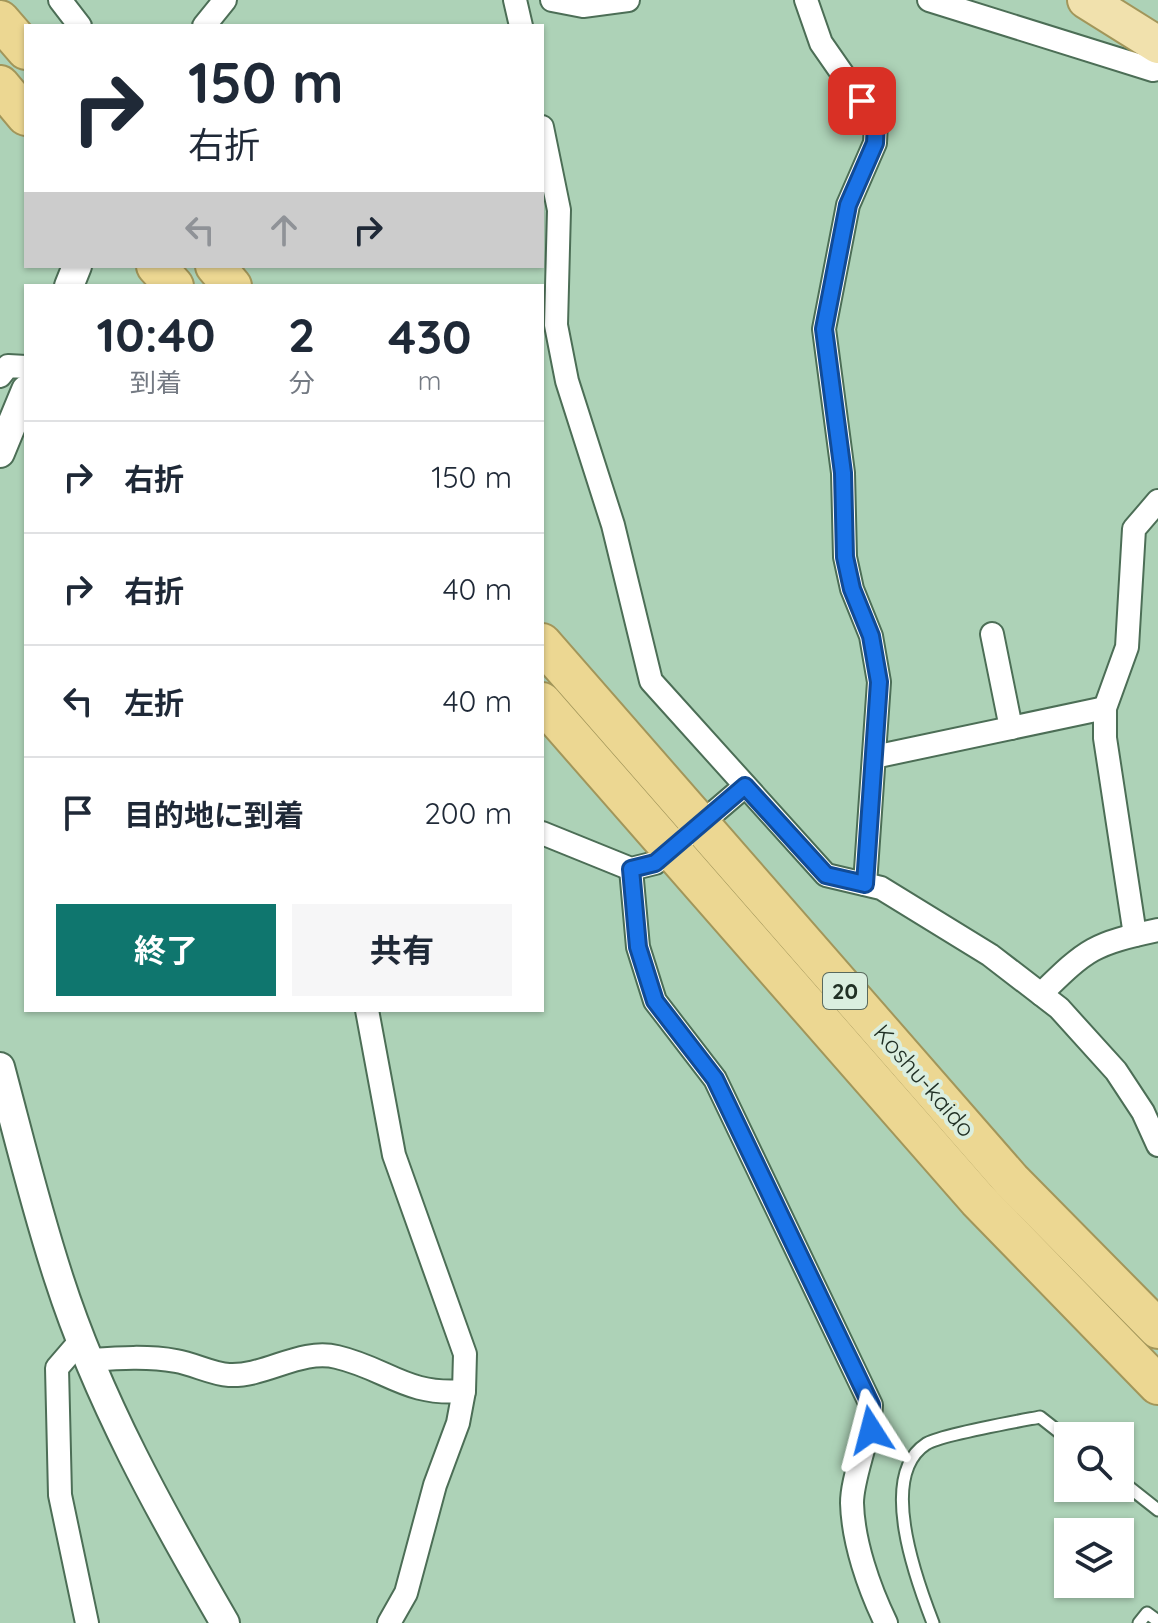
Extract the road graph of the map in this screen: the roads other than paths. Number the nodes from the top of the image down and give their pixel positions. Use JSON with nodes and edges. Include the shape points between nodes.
{"nodes":[{"id":1,"x":60,"y":0,"type":"edge"},
{"id":2,"x":225,"y":0,"type":"edge"},
{"id":3,"x":515,"y":0,"type":"edge"},
{"id":4,"x":552,"y":0,"type":"edge"},
{"id":5,"x":628,"y":0,"type":"edge"},
{"id":6,"x":806,"y":0,"type":"edge"},
{"id":7,"x":929,"y":0,"type":"edge"},
{"id":8,"x":1086,"y":0,"type":"edge"},
{"id":9,"x":0,"y":20,"type":"edge"},
{"id":10,"x":78,"y":24,"type":"edge"},
{"id":11,"x":206,"y":24,"type":"edge"},
{"id":12,"x":521,"y":24,"type":"edge"},
{"id":13,"x":1158,"y":45,"type":"edge"},
{"id":14,"x":24,"y":48,"type":"edge"},
{"id":15,"x":1158,"y":69,"type":"edge"},
{"id":16,"x":0,"y":85,"type":"edge"},
{"id":17,"x":24,"y":114,"type":"edge"},
{"id":18,"x":544,"y":137,"type":"edge"},
{"id":19,"x":158,"y":268,"type":"edge"},
{"id":20,"x":217,"y":268,"type":"edge"},
{"id":21,"x":172,"y":284,"type":"edge"},
{"id":22,"x":230,"y":284,"type":"edge"},
{"id":23,"x":24,"y":367,"type":"edge"},
{"id":24,"x":0,"y":376,"type":"edge"},
{"id":25,"x":24,"y":395,"type":"edge"},
{"id":26,"x":0,"y":453,"type":"edge"},
{"id":27,"x":1158,"y":501,"type":"edge"},
{"id":28,"x":992,"y":634,"type":"dead end"},
{"id":29,"x":544,"y":645,"type":"edge"},
{"id":30,"x":544,"y":704,"type":"edge"},
{"id":31,"x":1105,"y":708,"type":"junction"},
{"id":32,"x":1011,"y":728,"type":"junction"},
{"id":33,"x":874,"y":757,"type":"junction"},
{"id":34,"x":745,"y":786,"type":"junction"},
{"id":35,"x":700,"y":822,"type":"junction"},
{"id":36,"x":544,"y":834,"type":"edge"},
{"id":37,"x":672,"y":850,"type":"junction"},
{"id":38,"x":631,"y":869,"type":"junction"},
{"id":39,"x":865,"y":884,"type":"junction"},
{"id":40,"x":1158,"y":930,"type":"edge"},
{"id":41,"x":1135,"y":935,"type":"junction"},
{"id":42,"x":1041,"y":994,"type":"junction"},
{"id":43,"x":367,"y":1012,"type":"edge"},
{"id":44,"x":0,"y":1067,"type":"edge"},
{"id":45,"x":1158,"y":1145,"type":"edge"},
{"id":46,"x":1158,"y":1329,"type":"edge"},
{"id":47,"x":86,"y":1350,"type":"junction"},
{"id":48,"x":1158,"y":1385,"type":"edge"},
{"id":49,"x":464,"y":1391,"type":"junction"},
{"id":50,"x":1054,"y":1428,"type":"edge"},
{"id":51,"x":1134,"y":1491,"type":"edge"},
{"id":52,"x":1158,"y":1510,"type":"edge"},
{"id":53,"x":1158,"y":1621,"type":"edge"},
{"id":54,"x":87,"y":1623,"type":"edge"},
{"id":55,"x":225,"y":1623,"type":"edge"},
{"id":56,"x":389,"y":1623,"type":"edge"},
{"id":57,"x":886,"y":1623,"type":"edge"},
{"id":58,"x":933,"y":1623,"type":"edge"},
{"id":59,"x":1139,"y":1623,"type":"edge"}],
"edges":[{"from":1,"to":10,"type":"street"},
{"from":2,"to":11,"type":"street"},
{"from":3,"to":12,"type":"street"},
{"from":4,"to":5,"type":"street","via":[[583,6]]},
{"from":6,"to":33,"type":"street","via":[[821,43],[876,122],[875,143],[848,205],[824,329],[843,473],[845,557],[871,636],[879,682]]},
{"from":7,"to":15,"type":"street"},
{"from":8,"to":13,"type":"main road"},
{"from":9,"to":14,"type":"highway"},
{"from":16,"to":17,"type":"highway"},
{"from":18,"to":34,"type":"street","via":[[559,210],[556,325],[567,381],[613,525],[651,681]]},
{"from":19,"to":21,"type":"highway"},
{"from":20,"to":22,"type":"highway"},
{"from":23,"to":24,"type":"street","via":[[8,366]]},
{"from":25,"to":26,"type":"street"},
{"from":27,"to":31,"type":"street","via":[[1134,529],[1127,647]]},
{"from":28,"to":32,"type":"street"},
{"from":29,"to":35,"type":"highway","name":"Koshu-kaido","number":"20"},
{"from":30,"to":37,"type":"highway","name":"Koshu-kaido","number":"20"},
{"from":31,"to":32,"type":"street"},
{"from":31,"to":41,"type":"street"},
{"from":32,"to":33,"type":"street"},
{"from":33,"to":39,"type":"street"},
{"from":34,"to":35,"type":"street"},
{"from":34,"to":39,"type":"street","via":[[826,875]]},
{"from":35,"to":37,"type":"street"},
{"from":35,"to":46,"type":"highway","name":"Koshu-kaido","number":"20","via":[[1011,1180]]},
{"from":36,"to":38,"type":"street"},
{"from":37,"to":38,"type":"street","via":[[655,863]]},
{"from":37,"to":48,"type":"highway","name":"Koshu-kaido","number":"20","via":[[978,1200]]},
{"from":38,"to":57,"type":"street","via":[[638,947],[655,1001],[715,1079],[871,1405],[871,1430],[852,1501],[870,1584]]},
{"from":39,"to":42,"type":"street","via":[[932,918]]},
{"from":40,"to":41,"type":"street"},
{"from":41,"to":42,"type":"street","via":[[1108,940],[1083,953]]},
{"from":42,"to":45,"type":"street","via":[[1116,1071]]},
{"from":43,"to":49,"type":"street","via":[[394,1155],[465,1354]]},
{"from":44,"to":47,"type":"street","via":[[59,1279]]},
{"from":47,"to":49,"type":"street","via":[[175,1361],[230,1375],[319,1355],[337,1357],[413,1389]]},
{"from":47,"to":54,"type":"street","via":[[57,1368],[60,1495]]},
{"from":47,"to":55,"type":"street","via":[[125,1442]]},
{"from":49,"to":56,"type":"street","via":[[415,1568]]},
{"from":50,"to":58,"type":"lane","via":[[1040,1417],[927,1443],[912,1460],[901,1503],[911,1564]]},
{"from":51,"to":52,"type":"lane"},
{"from":53,"to":59,"type":"lane","via":[[1147,1613]]}]}
